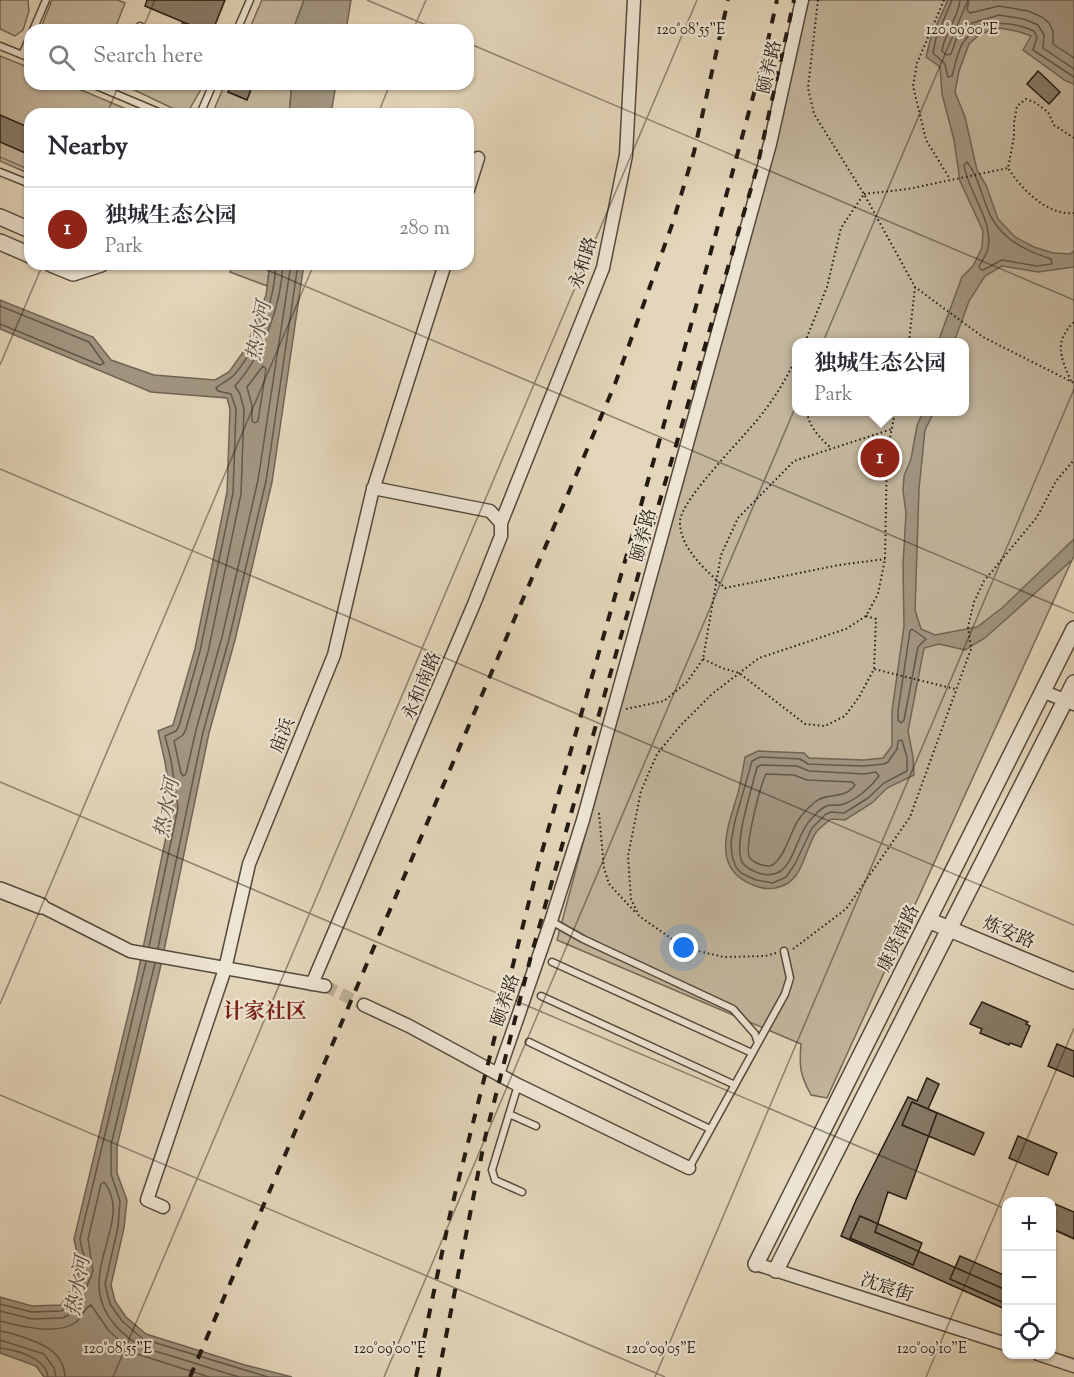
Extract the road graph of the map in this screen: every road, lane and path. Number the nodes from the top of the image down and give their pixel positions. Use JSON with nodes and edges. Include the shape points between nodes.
{"nodes":[{"id":1,"x":46,"y":0,"type":"edge"},
{"id":2,"x":250,"y":0,"type":"edge"},
{"id":3,"x":634,"y":0,"type":"edge"},
{"id":4,"x":802,"y":0,"type":"edge"},
{"id":5,"x":818,"y":0,"type":"edge"},
{"id":6,"x":944,"y":0,"type":"edge"},
{"id":7,"x":36,"y":24,"type":"edge"},
{"id":8,"x":240,"y":24,"type":"edge"},
{"id":9,"x":0,"y":46,"type":"edge"},
{"id":10,"x":24,"y":50,"type":"edge"},
{"id":11,"x":22,"y":55,"type":"joint"},
{"id":12,"x":107,"y":90,"type":"edge"},
{"id":13,"x":210,"y":90,"type":"edge"},
{"id":14,"x":112,"y":92,"type":"joint"},
{"id":15,"x":149,"y":108,"type":"edge"},
{"id":16,"x":203,"y":108,"type":"edge"},
{"id":17,"x":1074,"y":138,"type":"edge"},
{"id":18,"x":478,"y":158,"type":"dead end"},
{"id":19,"x":1008,"y":168,"type":"junction"},
{"id":20,"x":474,"y":171,"type":"edge"},
{"id":21,"x":0,"y":172,"type":"edge"},
{"id":22,"x":950,"y":179,"type":"junction"},
{"id":23,"x":24,"y":182,"type":"edge"},
{"id":24,"x":864,"y":194,"type":"junction"},
{"id":25,"x":1074,"y":213,"type":"edge"},
{"id":26,"x":0,"y":217,"type":"edge"},
{"id":27,"x":24,"y":227,"type":"edge"},
{"id":28,"x":0,"y":242,"type":"edge"},
{"id":29,"x":24,"y":252,"type":"edge"},
{"id":30,"x":66,"y":270,"type":"edge"},
{"id":31,"x":82,"y":270,"type":"edge"},
{"id":32,"x":443,"y":270,"type":"edge"},
{"id":33,"x":915,"y":287,"type":"junction"},
{"id":34,"x":1074,"y":322,"type":"edge"},
{"id":35,"x":807,"y":338,"type":"edge"},
{"id":36,"x":909,"y":338,"type":"edge"},
{"id":37,"x":792,"y":366,"type":"edge"},
{"id":38,"x":1072,"y":382,"type":"edge"},
{"id":39,"x":808,"y":416,"type":"edge"},
{"id":40,"x":894,"y":416,"type":"edge"},
{"id":41,"x":892,"y":429,"type":"junction"},
{"id":42,"x":831,"y":448,"type":"junction"},
{"id":43,"x":1074,"y":460,"type":"edge"},
{"id":44,"x":373,"y":488,"type":"junction"},
{"id":45,"x":501,"y":523,"type":"junction"},
{"id":46,"x":885,"y":559,"type":"junction"},
{"id":47,"x":716,"y":579,"type":"junction"},
{"id":48,"x":866,"y":616,"type":"junction"},
{"id":49,"x":1074,"y":631,"type":"edge"},
{"id":50,"x":703,"y":659,"type":"junction"},
{"id":51,"x":874,"y":669,"type":"junction"},
{"id":52,"x":739,"y":673,"type":"junction"},
{"id":53,"x":1074,"y":683,"type":"edge"},
{"id":54,"x":955,"y":689,"type":"junction"},
{"id":55,"x":1042,"y":691,"type":"junction"},
{"id":56,"x":1070,"y":703,"type":"edge"},
{"id":57,"x":624,"y":718,"type":"dead end"},
{"id":58,"x":599,"y":813,"type":"dead end"},
{"id":59,"x":0,"y":890,"type":"edge"},
{"id":60,"x":41,"y":906,"type":"joint"},
{"id":61,"x":639,"y":916,"type":"junction"},
{"id":62,"x":928,"y":920,"type":"junction"},
{"id":63,"x":551,"y":921,"type":"junction"},
{"id":64,"x":950,"y":929,"type":"junction"},
{"id":65,"x":783,"y":951,"type":"junction"},
{"id":66,"x":552,"y":962,"type":"dead end"},
{"id":67,"x":225,"y":969,"type":"junction"},
{"id":68,"x":1074,"y":981,"type":"edge"},
{"id":69,"x":541,"y":996,"type":"dead end"},
{"id":70,"x":364,"y":1005,"type":"tunnel mouth"},
{"id":71,"x":530,"y":1042,"type":"dead end"},
{"id":72,"x":758,"y":1043,"type":"junction"},
{"id":73,"x":753,"y":1053,"type":"junction"},
{"id":74,"x":498,"y":1074,"type":"junction"},
{"id":75,"x":518,"y":1085,"type":"junction"},
{"id":76,"x":735,"y":1085,"type":"junction"},
{"id":77,"x":509,"y":1114,"type":"junction"},
{"id":78,"x":536,"y":1126,"type":"dead end"},
{"id":79,"x":710,"y":1129,"type":"junction"},
{"id":80,"x":689,"y":1168,"type":"joint"},
{"id":81,"x":522,"y":1192,"type":"dead end"},
{"id":82,"x":163,"y":1207,"type":"dead end"},
{"id":83,"x":756,"y":1264,"type":"joint"},
{"id":84,"x":776,"y":1270,"type":"junction"},
{"id":85,"x":1002,"y":1343,"type":"edge"},
{"id":86,"x":1053,"y":1359,"type":"edge"},
{"id":87,"x":1074,"y":1366,"type":"edge"}],
"edges":[{"from":1,"to":7,"type":"lane"},
{"from":2,"to":8,"type":"lane"},
{"from":3,"to":45,"type":"street","name":"永和路","via":[[626,156],[603,268]]},
{"from":4,"to":63,"type":"street","name":"颐养路","via":[[770,144],[583,820]]},
{"from":5,"to":24,"type":"path","via":[[808,88],[814,114]]},
{"from":6,"to":22,"type":"path","via":[[917,63],[913,86],[926,140]]},
{"from":9,"to":11,"type":"lane"},
{"from":10,"to":11,"type":"lane"},
{"from":12,"to":14,"type":"lane"},
{"from":13,"to":16,"type":"lane"},
{"from":14,"to":15,"type":"lane"},
{"from":17,"to":19,"type":"path","via":[[1054,125],[1048,112],[1026,99],[1017,106]]},
{"from":18,"to":20,"type":"street"},
{"from":19,"to":22,"type":"path"},
{"from":19,"to":25,"type":"path","via":[[1048,207]]},
{"from":21,"to":23,"type":"lane"},
{"from":22,"to":24,"type":"path"},
{"from":24,"to":33,"type":"path"},
{"from":24,"to":35,"type":"path","via":[[841,228],[827,287]]},
{"from":26,"to":27,"type":"street"},
{"from":28,"to":29,"type":"street"},
{"from":30,"to":31,"type":"street"},
{"from":32,"to":44,"type":"street","name":"庙浜"},
{"from":33,"to":36,"type":"path"},
{"from":33,"to":38,"type":"path","via":[[983,337]]},
{"from":34,"to":38,"type":"path","via":[[1064,332],[1060,352]]},
{"from":37,"to":47,"type":"path","via":[[765,410],[686,505],[680,521],[686,547]]},
{"from":39,"to":42,"type":"path","via":[[819,437]]},
{"from":40,"to":41,"type":"path"},
{"from":41,"to":42,"type":"path"},
{"from":41,"to":46,"type":"path","via":[[887,454]]},
{"from":42,"to":47,"type":"path","via":[[794,461],[738,518],[721,555]]},
{"from":43,"to":54,"type":"path","via":[[1056,481],[1037,517],[984,581],[968,627],[971,650]]},
{"from":44,"to":45,"type":"street","via":[[489,511]]},
{"from":44,"to":67,"type":"street","name":"庙浜","via":[[334,655],[249,864]]},
{"from":45,"to":67,"type":"street","name":"永和南路","via":[[501,536],[319,985]]},
{"from":46,"to":47,"type":"path","via":[[725,588]]},
{"from":46,"to":48,"type":"path","via":[[878,594]]},
{"from":47,"to":50,"type":"path"},
{"from":48,"to":51,"type":"path","via":[[876,619]]},
{"from":48,"to":52,"type":"path","via":[[846,629],[759,658]]},
{"from":49,"to":55,"type":"street","name":"康贤南路"},
{"from":50,"to":52,"type":"path"},
{"from":50,"to":57,"type":"path","via":[[687,682],[664,701],[626,708]]},
{"from":51,"to":52,"type":"path","via":[[845,716],[825,726],[805,724]]},
{"from":51,"to":54,"type":"path"},
{"from":52,"to":61,"type":"path","via":[[712,694],[657,754],[640,791],[628,856],[631,899]]},
{"from":53,"to":56,"type":"street"},
{"from":54,"to":65,"type":"path","via":[[910,817],[846,909],[796,948]]},
{"from":55,"to":56,"type":"street"},
{"from":55,"to":62,"type":"street","name":"康贤南路"},
{"from":56,"to":64,"type":"street"},
{"from":58,"to":61,"type":"path","via":[[609,884]]},
{"from":59,"to":60,"type":"street"},
{"from":60,"to":67,"type":"street","via":[[130,951]]},
{"from":61,"to":65,"type":"path","via":[[685,948],[724,957],[765,956]]},
{"from":62,"to":64,"type":"street","name":"炼安路"},
{"from":62,"to":83,"type":"street","name":"康贤南路"},
{"from":63,"to":72,"type":"lane","via":[[733,1009]]},
{"from":63,"to":74,"type":"street","name":"颐养路"},
{"from":64,"to":68,"type":"street","name":"炼安路"},
{"from":64,"to":84,"type":"street"},
{"from":65,"to":72,"type":"lane","via":[[790,978]]},
{"from":66,"to":73,"type":"lane"},
{"from":67,"to":82,"type":"street","name":"庙浜","via":[[147,1200]]},
{"from":69,"to":76,"type":"lane"},
{"from":70,"to":74,"type":"street"},
{"from":71,"to":79,"type":"lane"},
{"from":72,"to":73,"type":"lane"},
{"from":73,"to":76,"type":"lane"},
{"from":74,"to":75,"type":"street"},
{"from":75,"to":77,"type":"lane"},
{"from":75,"to":80,"type":"street"},
{"from":76,"to":79,"type":"lane"},
{"from":77,"to":78,"type":"lane"},
{"from":77,"to":81,"type":"lane","via":[[492,1170],[495,1180]]},
{"from":79,"to":80,"type":"lane"},
{"from":83,"to":84,"type":"street","name":"沈宸街"},
{"from":84,"to":85,"type":"street","name":"沈宸街"},
{"from":86,"to":87,"type":"street"}]}
